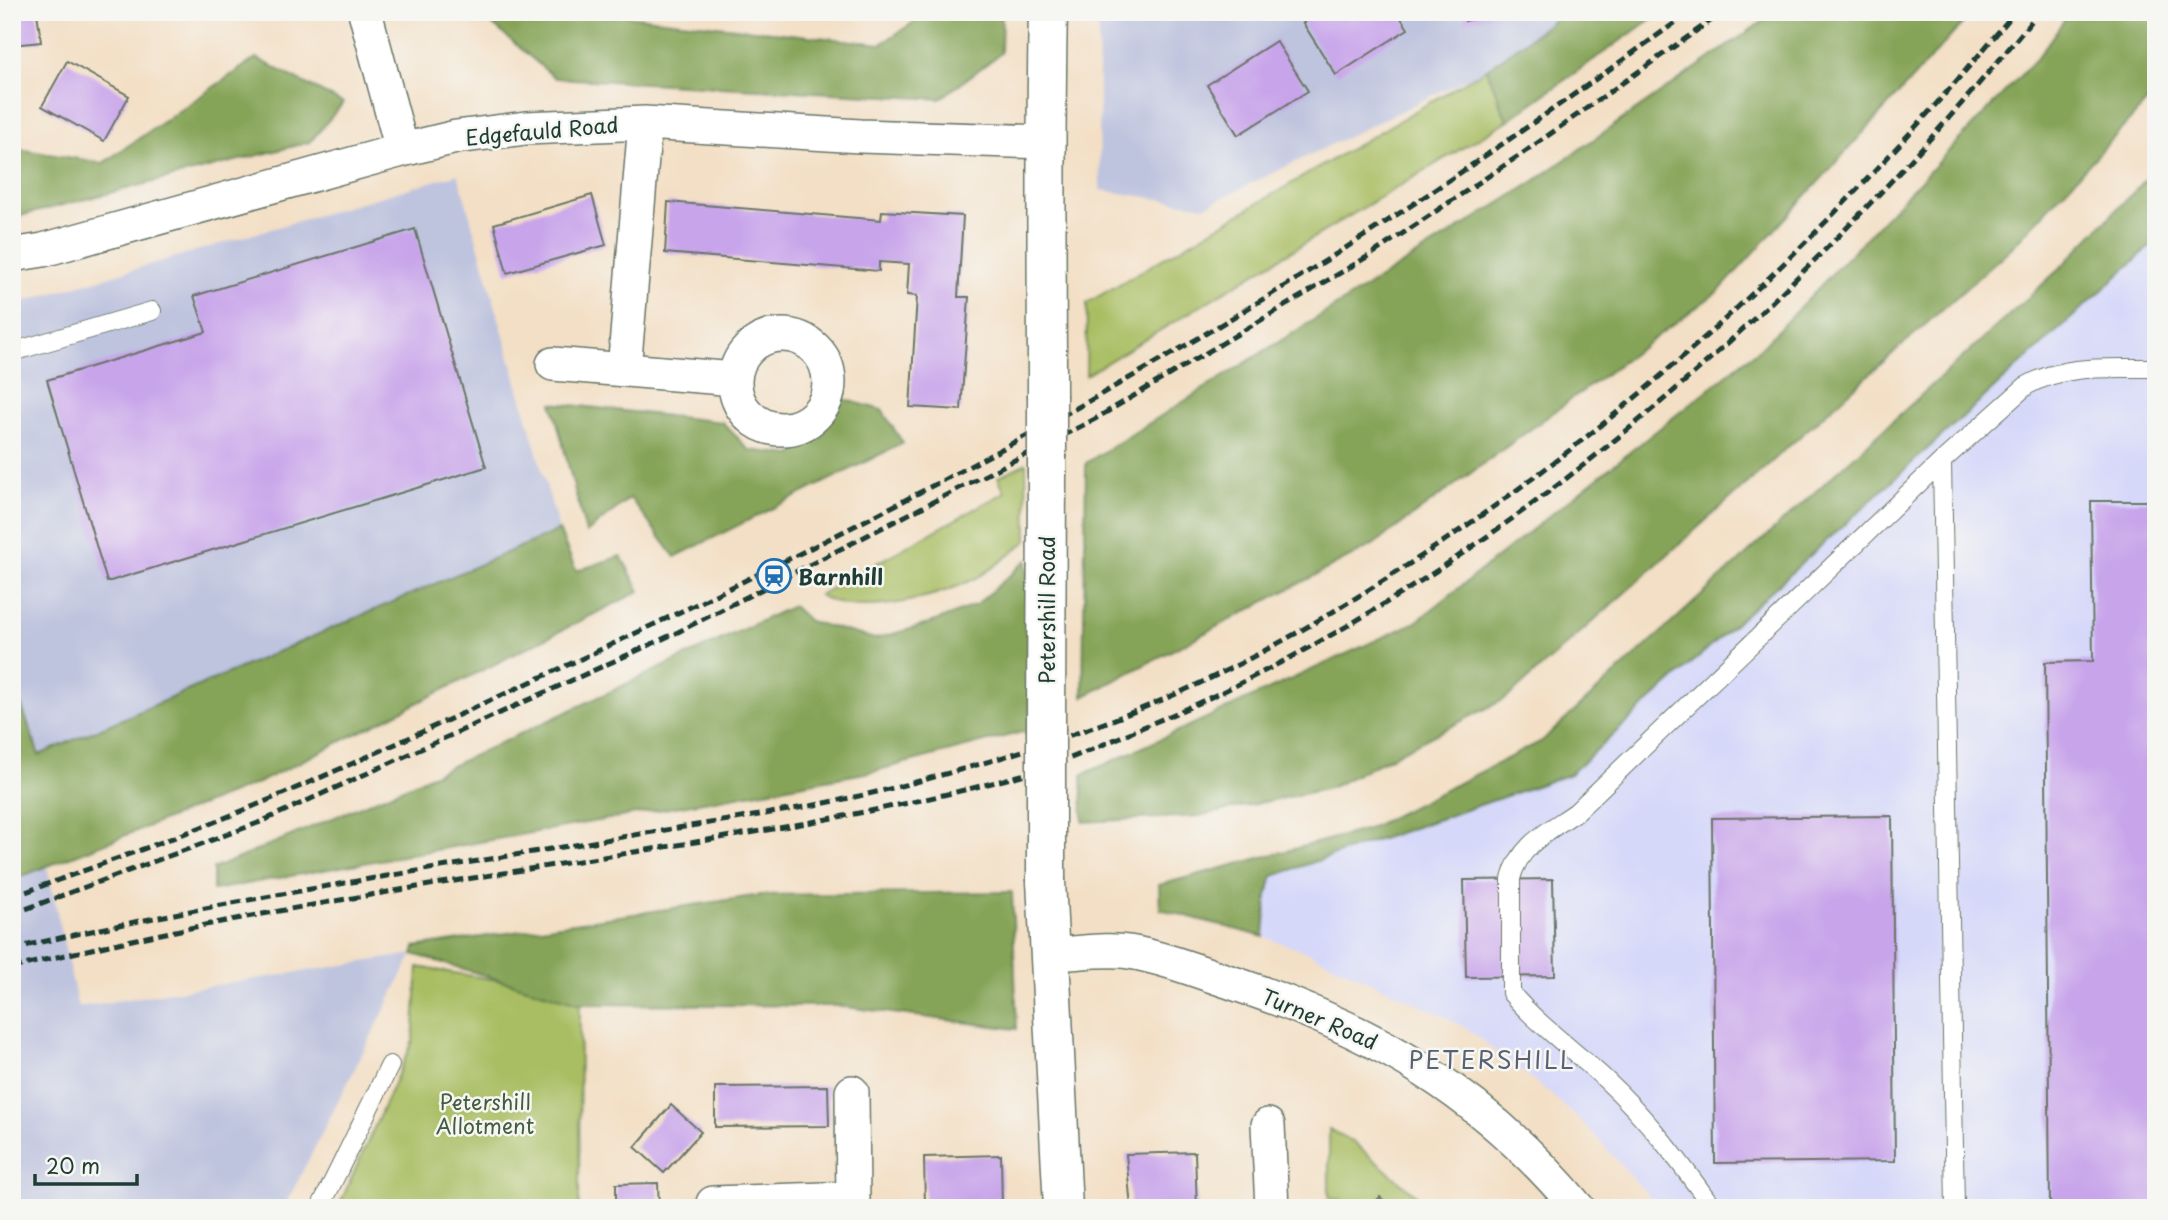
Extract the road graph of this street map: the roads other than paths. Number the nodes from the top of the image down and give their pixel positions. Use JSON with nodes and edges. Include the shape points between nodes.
{"nodes":[{"id":1,"x":365,"y":12,"type":"edge"},
{"id":2,"x":1048,"y":12,"type":"edge"},
{"id":3,"x":645,"y":123,"type":"junction"},
{"id":4,"x":1045,"y":142,"type":"junction"},
{"id":5,"x":402,"y":150,"type":"junction"},
{"id":6,"x":12,"y":255,"type":"edge"},
{"id":7,"x":152,"y":311,"type":"dead end"},
{"id":8,"x":12,"y":352,"type":"edge"},
{"id":9,"x":553,"y":364,"type":"dead end"},
{"id":10,"x":2156,"y":368,"type":"edge"},
{"id":11,"x":624,"y":370,"type":"junction"},
{"id":12,"x":735,"y":379,"type":"dead end"},
{"id":13,"x":1941,"y":461,"type":"junction"},
{"id":14,"x":1049,"y":954,"type":"junction"},
{"id":15,"x":390,"y":1065,"type":"dead end"},
{"id":16,"x":852,"y":1092,"type":"dead end"},
{"id":17,"x":1268,"y":1125,"type":"dead end"},
{"id":18,"x":713,"y":1203,"type":"dead end"},
{"id":19,"x":853,"y":1203,"type":"edge"},
{"id":20,"x":320,"y":1208,"type":"edge"},
{"id":21,"x":1063,"y":1208,"type":"edge"},
{"id":22,"x":1272,"y":1208,"type":"edge"},
{"id":23,"x":1578,"y":1208,"type":"edge"},
{"id":24,"x":1713,"y":1208,"type":"edge"},
{"id":25,"x":1955,"y":1208,"type":"edge"}],
"edges":[{"from":1,"to":5,"type":"street"},
{"from":2,"to":4,"type":"street","name":"Petershill Road"},
{"from":3,"to":4,"type":"street","name":"Edgefauld Road"},
{"from":3,"to":5,"type":"street","name":"Edgefauld Road","via":[[526,128]]},
{"from":3,"to":11,"type":"street"},
{"from":4,"to":14,"type":"street","name":"Petershill Road","bridge":true},
{"from":5,"to":6,"type":"street","name":"Edgefauld Road"},
{"from":7,"to":8,"type":"lane"},
{"from":9,"to":11,"type":"street"},
{"from":10,"to":13,"type":"lane","via":[[2077,369],[2041,377]]},
{"from":11,"to":12,"type":"street"},
{"from":13,"to":24,"type":"lane","via":[[1576,812],[1525,847],[1514,863],[1511,993],[1641,1116]]},
{"from":13,"to":25,"type":"lane"},
{"from":14,"to":21,"type":"street","name":"Petershill Road"},
{"from":14,"to":23,"type":"street","name":"Turner Road","via":[[1128,952],[1303,1006],[1349,1027],[1400,1053],[1451,1088],[1551,1175]]},
{"from":15,"to":20,"type":"lane"},
{"from":16,"to":19,"type":"street"},
{"from":17,"to":22,"type":"street"},
{"from":18,"to":19,"type":"street"}]}
